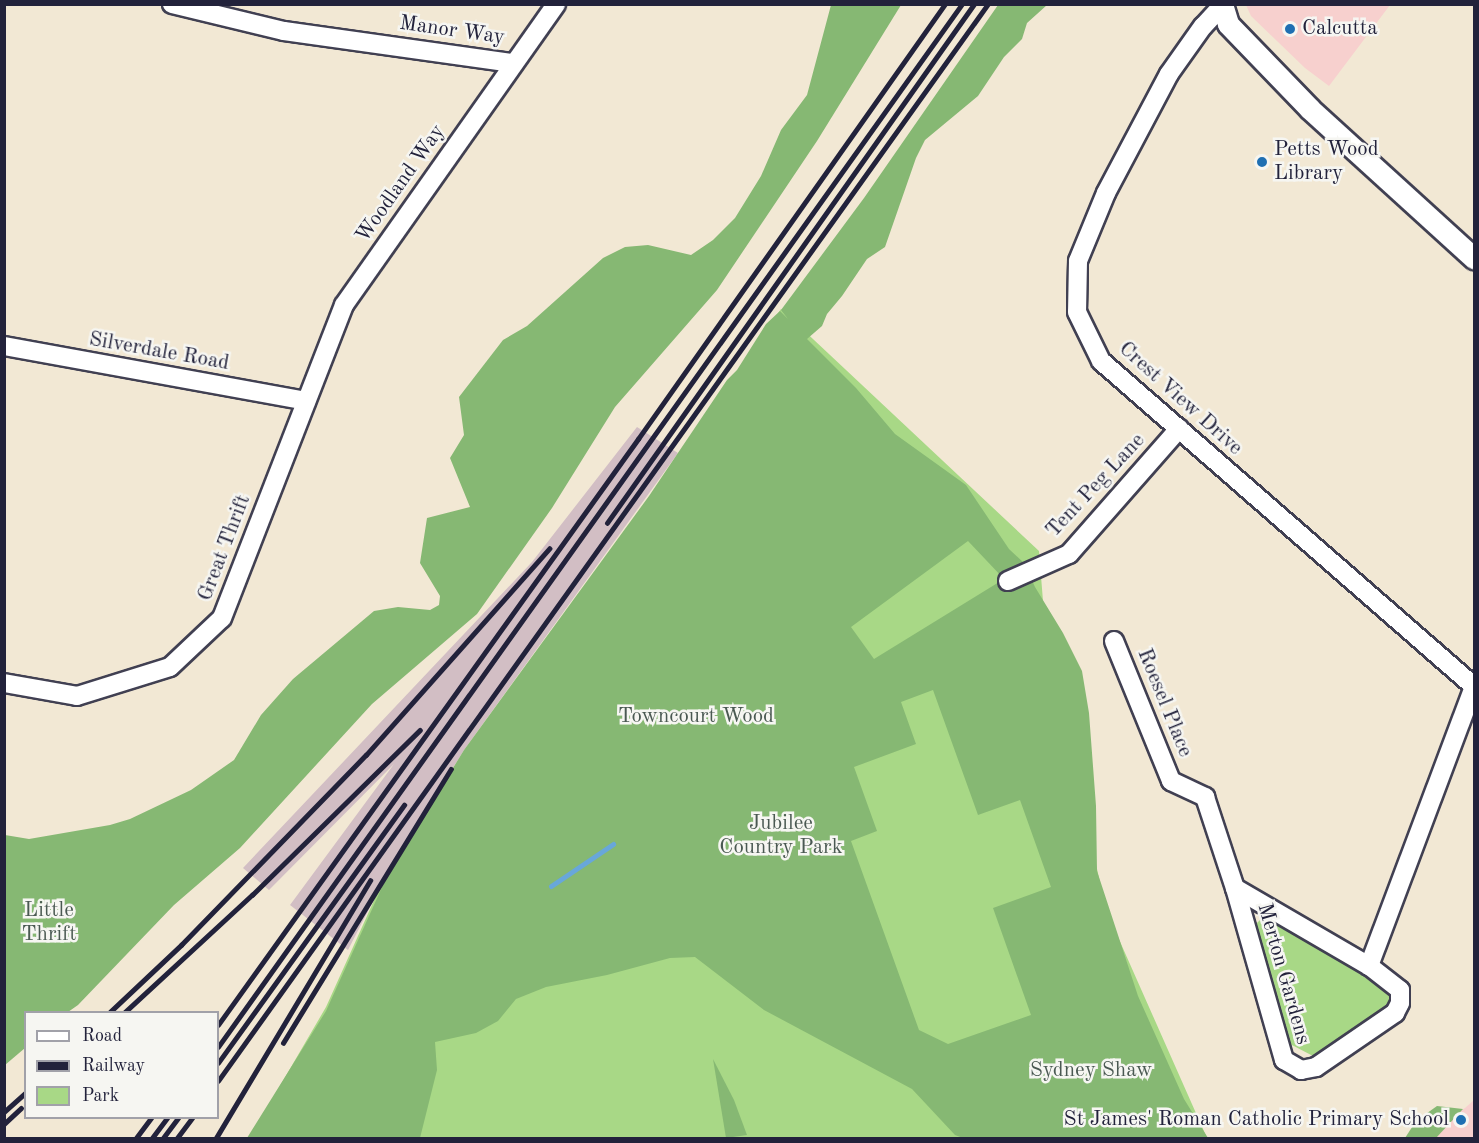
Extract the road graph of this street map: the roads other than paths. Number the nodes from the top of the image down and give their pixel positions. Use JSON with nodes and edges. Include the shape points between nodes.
{"nodes":[{"id":1,"x":172,"y":4,"type":"edge"},
{"id":2,"x":556,"y":4,"type":"edge"},
{"id":3,"x":1222,"y":6,"type":"edge"},
{"id":4,"x":513,"y":63,"type":"junction"},
{"id":5,"x":1474,"y":258,"type":"edge"},
{"id":6,"x":4,"y":346,"type":"edge"},
{"id":7,"x":306,"y":401,"type":"junction"},
{"id":8,"x":1179,"y":429,"type":"junction"},
{"id":9,"x":1008,"y":581,"type":"dead end"},
{"id":10,"x":1114,"y":640,"type":"dead end"},
{"id":11,"x":4,"y":683,"type":"edge"},
{"id":12,"x":1474,"y":686,"type":"edge"},
{"id":13,"x":1205,"y":797,"type":"joint"},
{"id":14,"x":1235,"y":888,"type":"junction"},
{"id":15,"x":1370,"y":966,"type":"junction"}],
"edges":[{"from":1,"to":4,"type":"street","name":"Manor Way","via":[[284,31]]},
{"from":2,"to":4,"type":"street","name":"Woodland Way"},
{"from":3,"to":5,"type":"street","via":[[1228,24],[1310,109]]},
{"from":3,"to":8,"type":"street","name":"Crest View Drive","via":[[1169,74],[1106,193],[1077,261],[1077,312],[1101,361]]},
{"from":4,"to":7,"type":"street","name":"Woodland Way","via":[[344,305]]},
{"from":6,"to":7,"type":"street","name":"Silverdale Road"},
{"from":7,"to":11,"type":"street","name":"Great Thrift","via":[[222,618],[170,667],[77,696]]},
{"from":8,"to":9,"type":"street","name":"Tent Peg Lane","via":[[1069,554]]},
{"from":8,"to":12,"type":"street","name":"Crest View Drive"},
{"from":10,"to":13,"type":"street","name":"Roesel Place","via":[[1171,781]]},
{"from":12,"to":15,"type":"street"},
{"from":13,"to":14,"type":"street","name":"Merton Gardens"},
{"from":14,"to":15,"type":"street","name":"Merton Gardens"},
{"from":14,"to":15,"type":"street","name":"Merton Gardens","via":[[1284,1060],[1301,1070],[1316,1067],[1395,1013],[1400,990]]}]}
